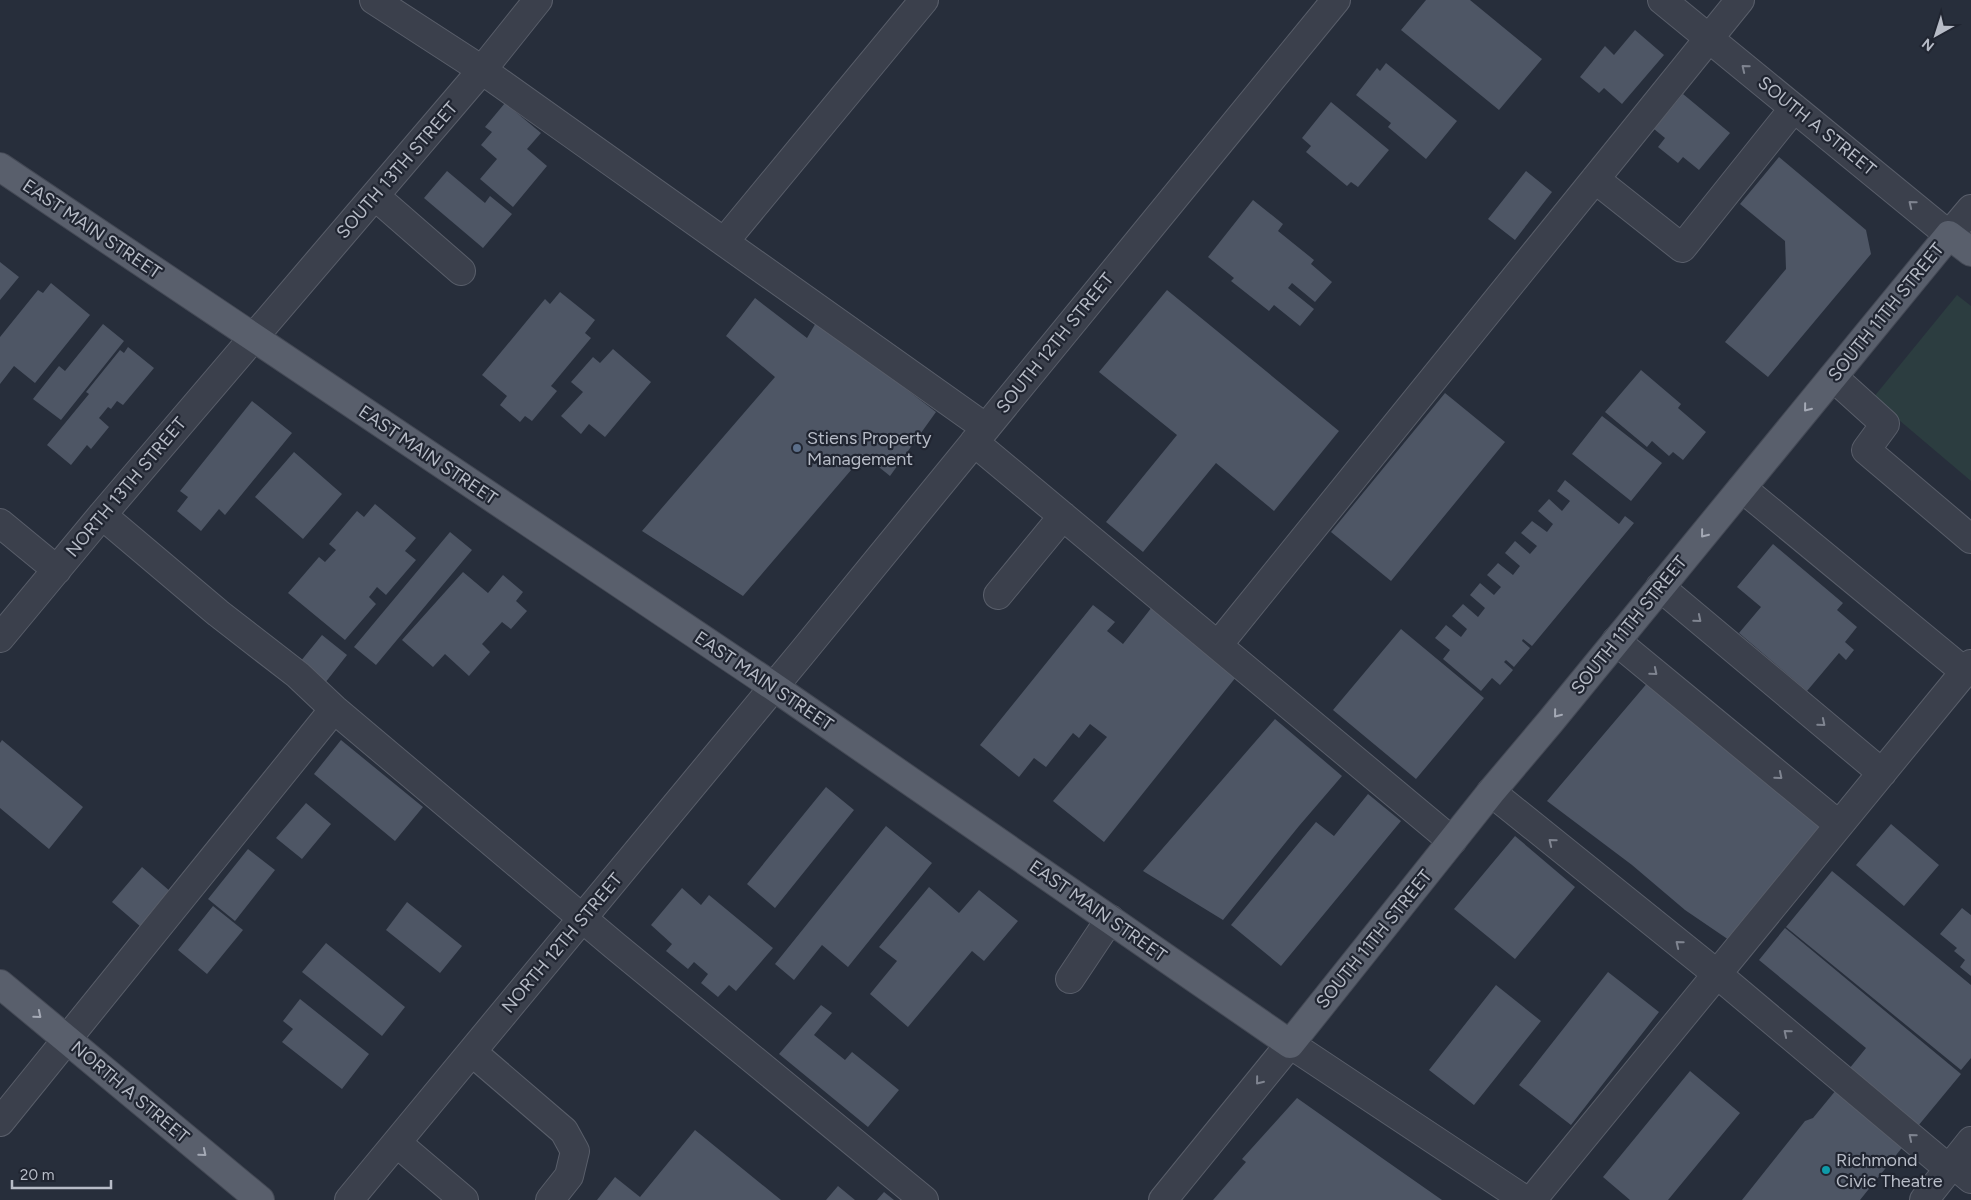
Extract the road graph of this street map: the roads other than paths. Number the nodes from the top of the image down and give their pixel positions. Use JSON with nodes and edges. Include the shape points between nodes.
{"nodes":[{"id":1,"x":374,"y":0,"type":"edge"},
{"id":2,"x":538,"y":0,"type":"edge"},
{"id":3,"x":924,"y":0,"type":"edge"},
{"id":4,"x":1336,"y":0,"type":"edge"},
{"id":5,"x":1662,"y":0,"type":"edge"},
{"id":6,"x":1740,"y":0,"type":"edge"},
{"id":7,"x":1709,"y":38,"type":"junction"},
{"id":8,"x":482,"y":70,"type":"junction"},
{"id":9,"x":1794,"y":108,"type":"junction"},
{"id":10,"x":0,"y":167,"type":"edge"},
{"id":11,"x":1595,"y":179,"type":"junction"},
{"id":12,"x":375,"y":196,"type":"junction"},
{"id":13,"x":1971,"y":208,"type":"edge"},
{"id":14,"x":1949,"y":235,"type":"junction"},
{"id":15,"x":724,"y":242,"type":"junction"},
{"id":16,"x":1971,"y":252,"type":"edge"},
{"id":17,"x":461,"y":271,"type":"dead end"},
{"id":18,"x":253,"y":338,"type":"junction"},
{"id":19,"x":1833,"y":377,"type":"junction"},
{"id":20,"x":980,"y":435,"type":"junction"},
{"id":21,"x":1742,"y":488,"type":"junction"},
{"id":22,"x":102,"y":515,"type":"junction"},
{"id":23,"x":1063,"y":516,"type":"junction"},
{"id":24,"x":0,"y":523,"type":"edge"},
{"id":25,"x":1971,"y":539,"type":"edge"},
{"id":26,"x":57,"y":570,"type":"junction"},
{"id":27,"x":1660,"y":587,"type":"junction"},
{"id":28,"x":998,"y":595,"type":"dead end"},
{"id":29,"x":0,"y":638,"type":"edge"},
{"id":30,"x":1616,"y":641,"type":"junction"},
{"id":31,"x":1218,"y":645,"type":"junction"},
{"id":32,"x":1968,"y":668,"type":"edge"},
{"id":33,"x":774,"y":686,"type":"junction"},
{"id":34,"x":334,"y":709,"type":"junction"},
{"id":35,"x":1882,"y":773,"type":"junction"},
{"id":36,"x":1491,"y":792,"type":"junction"},
{"id":37,"x":1839,"y":825,"type":"junction"},
{"id":38,"x":1452,"y":841,"type":"junction"},
{"id":39,"x":582,"y":918,"type":"junction"},
{"id":40,"x":1110,"y":919,"type":"junction"},
{"id":41,"x":1717,"y":974,"type":"junction"},
{"id":42,"x":1070,"y":979,"type":"dead end"},
{"id":43,"x":0,"y":984,"type":"edge"},
{"id":44,"x":66,"y":1039,"type":"junction"},
{"id":45,"x":1290,"y":1044,"type":"junction"},
{"id":46,"x":472,"y":1052,"type":"junction"},
{"id":47,"x":0,"y":1122,"type":"edge"},
{"id":48,"x":1971,"y":1141,"type":"edge"},
{"id":49,"x":397,"y":1143,"type":"junction"},
{"id":50,"x":1958,"y":1171,"type":"edge"},
{"id":51,"x":260,"y":1200,"type":"edge"},
{"id":52,"x":349,"y":1200,"type":"edge"},
{"id":53,"x":464,"y":1200,"type":"edge"},
{"id":54,"x":550,"y":1200,"type":"edge"},
{"id":55,"x":924,"y":1200,"type":"edge"},
{"id":56,"x":1162,"y":1200,"type":"edge"},
{"id":57,"x":1525,"y":1200,"type":"edge"},
{"id":58,"x":1532,"y":1200,"type":"edge"},
{"id":59,"x":1924,"y":1200,"type":"edge"}],
"edges":[{"from":1,"to":8,"type":"street"},
{"from":2,"to":8,"type":"street","name":"SOUTH 13TH STREET"},
{"from":3,"to":15,"type":"street"},
{"from":4,"to":20,"type":"street","name":"SOUTH 12TH STREET"},
{"from":5,"to":7,"type":"street","name":"SOUTH A STREET"},
{"from":6,"to":7,"type":"street"},
{"from":9,"to":7,"type":"street","name":"SOUTH A STREET","one_way":true},
{"from":7,"to":11,"type":"street"},
{"from":8,"to":12,"type":"street","name":"SOUTH 13TH STREET"},
{"from":8,"to":15,"type":"street"},
{"from":9,"to":11,"type":"street","via":[[1682,248]]},
{"from":14,"to":9,"type":"street","name":"SOUTH A STREET","one_way":true},
{"from":10,"to":18,"type":"main road","name":"EAST MAIN STREET"},
{"from":11,"to":31,"type":"street"},
{"from":12,"to":17,"type":"street"},
{"from":12,"to":18,"type":"street","name":"SOUTH 13TH STREET"},
{"from":13,"to":14,"type":"street","name":"SOUTH 11TH STREET"},
{"from":14,"to":16,"type":"main road","name":"SOUTH A STREET"},
{"from":14,"to":19,"type":"main road","name":"SOUTH 11TH STREET"},
{"from":15,"to":20,"type":"street"},
{"from":18,"to":22,"type":"street","name":"NORTH 13TH STREET"},
{"from":18,"to":33,"type":"main road","name":"EAST MAIN STREET"},
{"from":19,"to":21,"type":"main road","name":"SOUTH 11TH STREET","one_way":true},
{"from":19,"to":25,"type":"street","via":[[1885,424],[1866,450]]},
{"from":20,"to":23,"type":"street"},
{"from":20,"to":33,"type":"street","name":"SOUTH 12TH STREET"},
{"from":21,"to":27,"type":"main road","name":"SOUTH 11TH STREET","one_way":true},
{"from":21,"to":32,"type":"street"},
{"from":22,"to":26,"type":"street","name":"NORTH 13TH STREET"},
{"from":22,"to":34,"type":"street","via":[[218,613],[298,675]]},
{"from":23,"to":28,"type":"street"},
{"from":23,"to":31,"type":"street"},
{"from":24,"to":26,"type":"street"},
{"from":26,"to":29,"type":"street","name":"NORTH 13TH STREET"},
{"from":27,"to":30,"type":"main road","name":"SOUTH 11TH STREET"},
{"from":27,"to":35,"type":"street","one_way":true},
{"from":30,"to":36,"type":"main road","name":"SOUTH 11TH STREET","one_way":true},
{"from":30,"to":37,"type":"street","one_way":true},
{"from":31,"to":38,"type":"street"},
{"from":32,"to":35,"type":"street"},
{"from":33,"to":39,"type":"street","name":"NORTH 12TH STREET"},
{"from":33,"to":40,"type":"main road","name":"EAST MAIN STREET"},
{"from":34,"to":39,"type":"street"},
{"from":34,"to":44,"type":"street"},
{"from":35,"to":37,"type":"street"},
{"from":36,"to":38,"type":"main road","name":"SOUTH 11TH STREET"},
{"from":41,"to":36,"type":"street","one_way":true},
{"from":37,"to":41,"type":"street"},
{"from":38,"to":45,"type":"main road","name":"SOUTH 11TH STREET"},
{"from":39,"to":46,"type":"street","name":"NORTH 12TH STREET"},
{"from":39,"to":55,"type":"street"},
{"from":40,"to":42,"type":"street"},
{"from":40,"to":45,"type":"main road","name":"EAST MAIN STREET"},
{"from":50,"to":41,"type":"street","one_way":true},
{"from":41,"to":58,"type":"street"},
{"from":43,"to":44,"type":"main road","name":"NORTH A STREET","one_way":true},
{"from":44,"to":47,"type":"street"},
{"from":44,"to":51,"type":"main road","name":"NORTH A STREET","one_way":true},
{"from":45,"to":56,"type":"street","one_way":true},
{"from":45,"to":57,"type":"street","name":"EAST MAIN STREET"},
{"from":46,"to":49,"type":"street","name":"NORTH 12TH STREET"},
{"from":46,"to":54,"type":"street","via":[[564,1131],[576,1151],[569,1176]]},
{"from":48,"to":50,"type":"street"},
{"from":49,"to":52,"type":"street","name":"NORTH 12TH STREET"},
{"from":49,"to":53,"type":"street"},
{"from":50,"to":59,"type":"street"}]}
